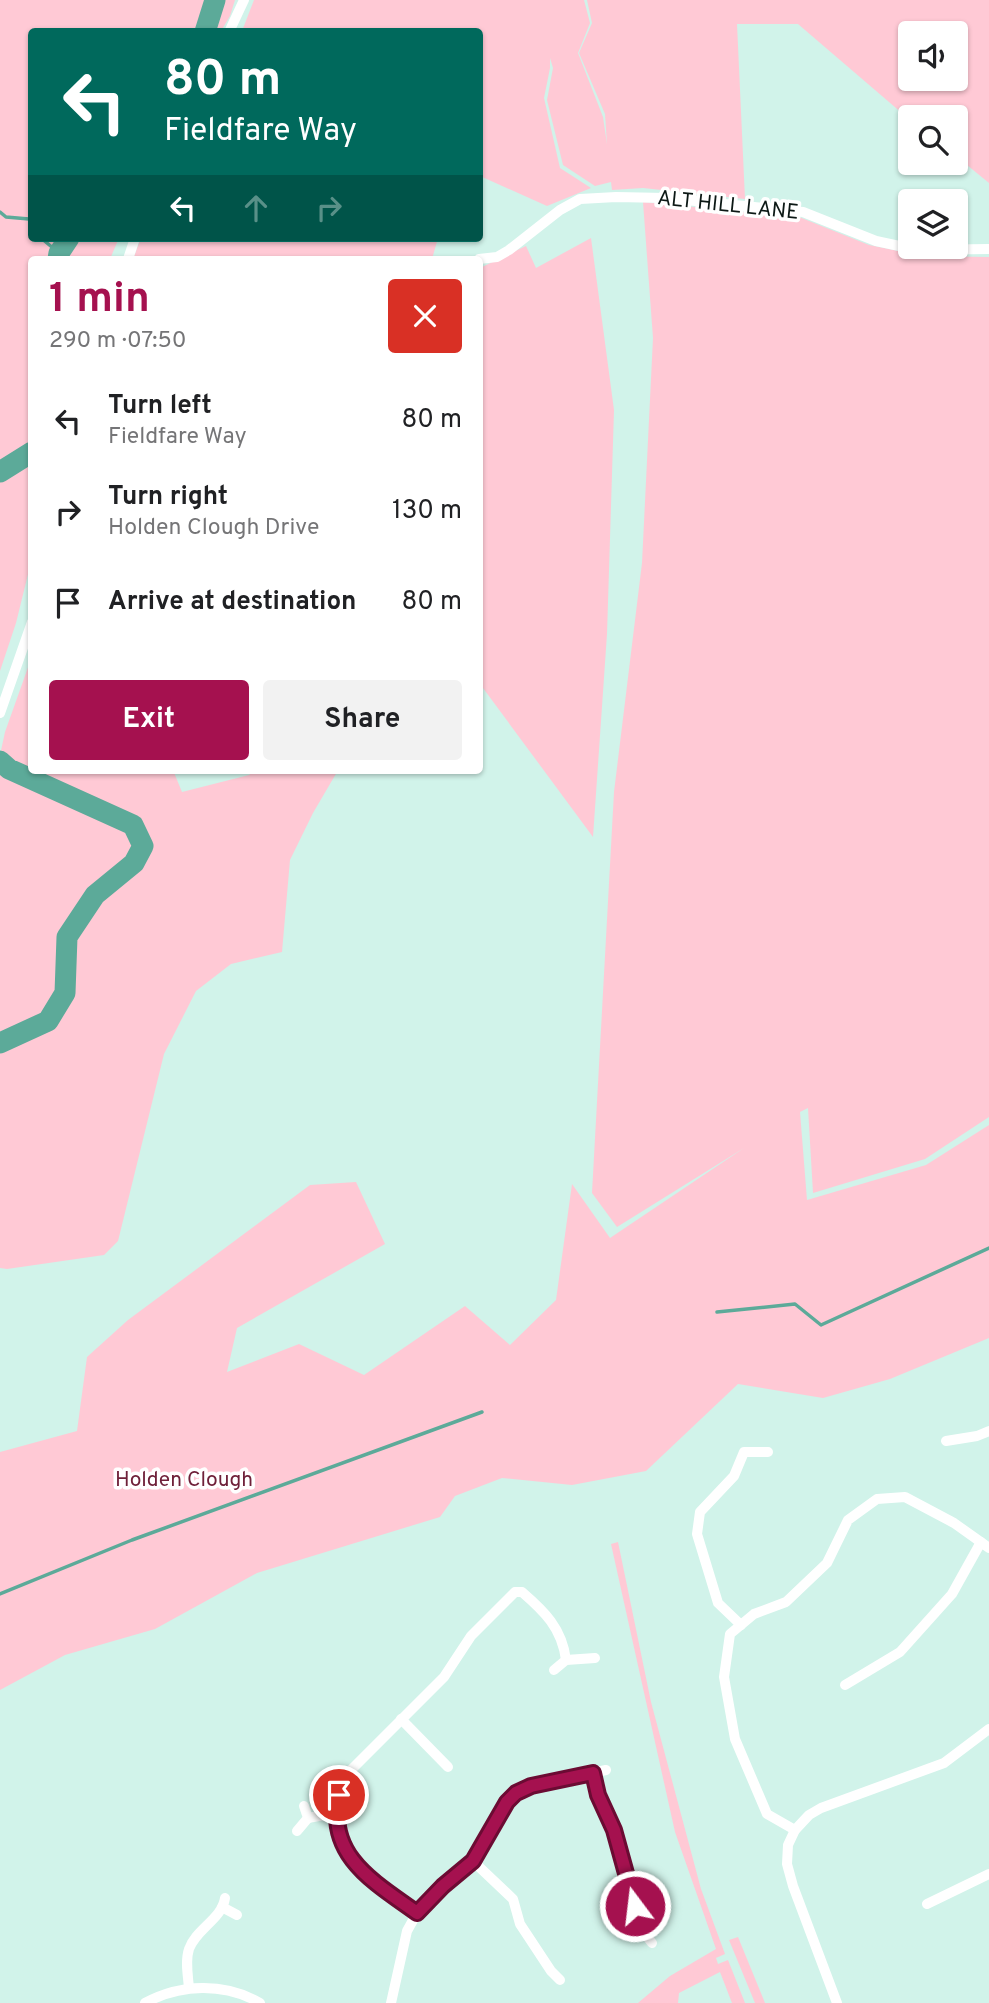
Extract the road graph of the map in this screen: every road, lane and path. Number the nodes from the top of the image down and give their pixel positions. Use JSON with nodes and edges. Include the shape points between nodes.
{"nodes":[{"id":1,"x":244,"y":0,"type":"edge"},
{"id":2,"x":231,"y":28,"type":"edge"},
{"id":3,"x":989,"y":249,"type":"edge"},
{"id":4,"x":483,"y":259,"type":"edge"},
{"id":5,"x":28,"y":633,"type":"edge"},
{"id":6,"x":0,"y":713,"type":"edge"},
{"id":7,"x":989,"y":1431,"type":"edge"},
{"id":8,"x":946,"y":1441,"type":"dead end"},
{"id":9,"x":768,"y":1452,"type":"dead end"},
{"id":10,"x":985,"y":1545,"type":"edge"},
{"id":11,"x":741,"y":1625,"type":"junction"},
{"id":12,"x":594,"y":1658,"type":"dead end"},
{"id":13,"x":566,"y":1660,"type":"junction"},
{"id":14,"x":554,"y":1670,"type":"dead end"},
{"id":15,"x":845,"y":1685,"type":"dead end"},
{"id":16,"x":401,"y":1718,"type":"junction"},
{"id":17,"x":989,"y":1729,"type":"edge"},
{"id":18,"x":448,"y":1767,"type":"dead end"},
{"id":19,"x":606,"y":1770,"type":"dead end"},
{"id":20,"x":593,"y":1773,"type":"junction"},
{"id":21,"x":304,"y":1806,"type":"dead end"},
{"id":22,"x":335,"y":1813,"type":"junction"},
{"id":23,"x":308,"y":1818,"type":"junction"},
{"id":24,"x":795,"y":1830,"type":"junction"},
{"id":25,"x":297,"y":1831,"type":"dead end"},
{"id":26,"x":473,"y":1861,"type":"junction"},
{"id":27,"x":989,"y":1874,"type":"edge"},
{"id":28,"x":927,"y":1904,"type":"dead end"},
{"id":29,"x":417,"y":1913,"type":"junction"},
{"id":30,"x":237,"y":1914,"type":"dead end"},
{"id":31,"x":652,"y":1943,"type":"dead end"},
{"id":32,"x":560,"y":1980,"type":"dead end"},
{"id":33,"x":189,"y":1988,"type":"junction"},
{"id":34,"x":145,"y":2003,"type":"edge"},
{"id":35,"x":260,"y":2003,"type":"edge"},
{"id":36,"x":391,"y":2003,"type":"edge"},
{"id":37,"x":837,"y":2003,"type":"edge"}],
"edges":[{"from":1,"to":2,"type":"street"},
{"from":3,"to":4,"type":"street","name":"ALT HILL LANE","via":[[918,250],[876,242],[803,212],[616,197],[580,199],[509,250]]},
{"from":5,"to":6,"type":"street"},
{"from":7,"to":8,"type":"street"},
{"from":9,"to":11,"type":"street","via":[[744,1452],[734,1476],[700,1512],[697,1534],[718,1603]]},
{"from":10,"to":11,"type":"street","via":[[905,1497],[877,1499],[848,1520],[827,1563],[786,1602],[754,1614]]},
{"from":10,"to":15,"type":"street","via":[[952,1594],[900,1651]]},
{"from":11,"to":24,"type":"street","via":[[730,1634],[724,1677],[735,1739],[767,1814]]},
{"from":12,"to":13,"type":"street"},
{"from":13,"to":14,"type":"street"},
{"from":13,"to":16,"type":"street","via":[[547,1613],[522,1592],[515,1592],[471,1636],[444,1677]]},
{"from":16,"to":18,"type":"street"},
{"from":16,"to":22,"type":"street","via":[[348,1773]]},
{"from":17,"to":24,"type":"street","via":[[944,1763],[821,1808]]},
{"from":19,"to":20,"type":"street"},
{"from":20,"to":26,"type":"street","via":[[516,1793]]},
{"from":20,"to":31,"type":"street","via":[[614,1830],[640,1928]]},
{"from":21,"to":23,"type":"street"},
{"from":22,"to":23,"type":"street"},
{"from":22,"to":29,"type":"street","via":[[341,1842],[356,1864],[374,1883]]},
{"from":23,"to":25,"type":"street"},
{"from":24,"to":37,"type":"street","via":[[787,1864]]},
{"from":26,"to":29,"type":"street"},
{"from":26,"to":32,"type":"street","via":[[513,1899],[520,1924]]},
{"from":27,"to":28,"type":"street"},
{"from":29,"to":36,"type":"street","via":[[407,1931]]},
{"from":30,"to":33,"type":"street","via":[[223,1903],[199,1934],[190,1948]]},
{"from":33,"to":34,"type":"street"},
{"from":33,"to":35,"type":"street","via":[[235,1991]]}]}
